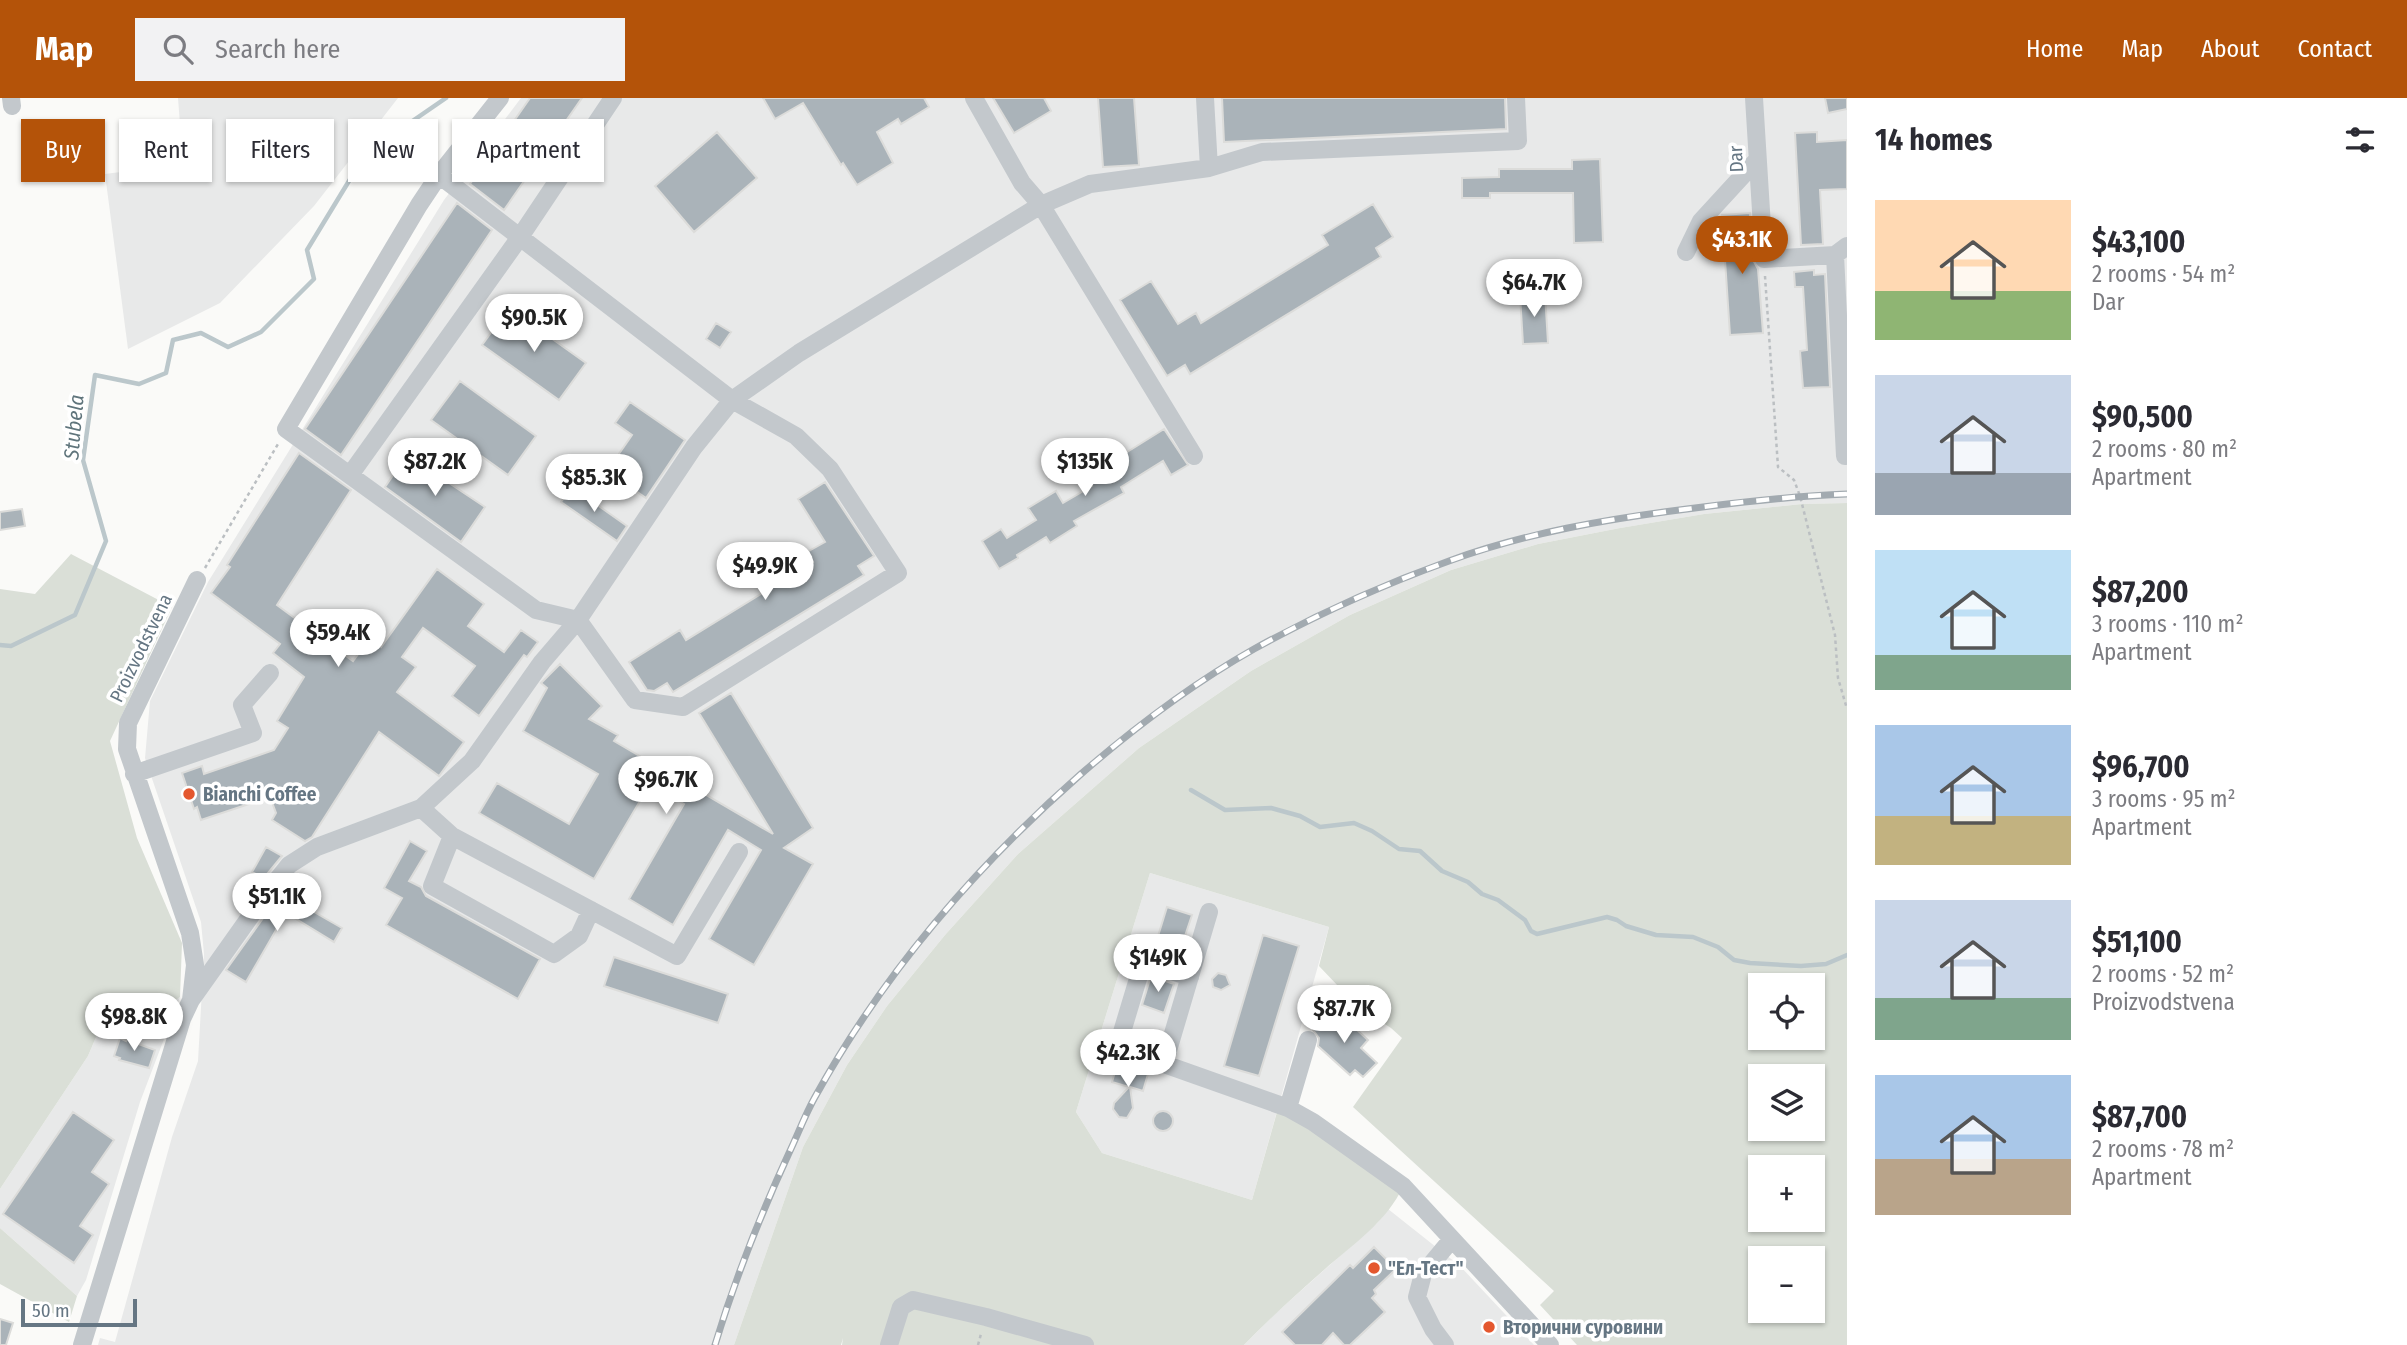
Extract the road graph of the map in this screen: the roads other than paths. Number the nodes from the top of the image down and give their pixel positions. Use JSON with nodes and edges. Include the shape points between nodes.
{"nodes":[{"id":1,"x":500,"y":98,"type":"edge"},
{"id":2,"x":613,"y":98,"type":"edge"},
{"id":3,"x":974,"y":98,"type":"edge"},
{"id":4,"x":1205,"y":98,"type":"edge"},
{"id":5,"x":1516,"y":98,"type":"edge"},
{"id":6,"x":1754,"y":98,"type":"edge"},
{"id":7,"x":1757,"y":160,"type":"junction"},
{"id":8,"x":1209,"y":168,"type":"junction"},
{"id":9,"x":439,"y":175,"type":"junction"},
{"id":10,"x":1041,"y":205,"type":"junction"},
{"id":11,"x":520,"y":237,"type":"junction"},
{"id":12,"x":1841,"y":250,"type":"edge"},
{"id":13,"x":1686,"y":252,"type":"dead end"},
{"id":14,"x":1844,"y":371,"type":"edge"},
{"id":15,"x":732,"y":400,"type":"junction"},
{"id":16,"x":1194,"y":456,"type":"dead end"},
{"id":17,"x":1845,"y":456,"type":"dead end"},
{"id":18,"x":350,"y":475,"type":"junction"},
{"id":19,"x":197,"y":580,"type":"road end"},
{"id":20,"x":578,"y":620,"type":"junction"},
{"id":21,"x":270,"y":673,"type":"dead end"},
{"id":22,"x":134,"y":774,"type":"junction"},
{"id":23,"x":421,"y":808,"type":"junction"},
{"id":24,"x":452,"y":836,"type":"junction"},
{"id":25,"x":738,"y":852,"type":"dead end"},
{"id":26,"x":591,"y":910,"type":"junction"},
{"id":27,"x":1209,"y":912,"type":"dead end"},
{"id":28,"x":1190,"y":977,"type":"junction"},
{"id":29,"x":191,"y":1000,"type":"junction"},
{"id":30,"x":1308,"y":1040,"type":"dead end"},
{"id":31,"x":1164,"y":1064,"type":"junction"},
{"id":32,"x":1288,"y":1108,"type":"junction"},
{"id":33,"x":1452,"y":1239,"type":"junction"},
{"id":34,"x":82,"y":1345,"type":"edge"},
{"id":35,"x":889,"y":1345,"type":"edge"},
{"id":36,"x":1085,"y":1345,"type":"edge"},
{"id":37,"x":1445,"y":1345,"type":"edge"},
{"id":38,"x":1550,"y":1345,"type":"edge"}],
"edges":[{"from":1,"to":9,"type":"street"},
{"from":2,"to":11,"type":"street"},
{"from":3,"to":10,"type":"street","via":[[1022,183]]},
{"from":4,"to":8,"type":"street"},
{"from":5,"to":8,"type":"street","via":[[1518,141],[1262,152]]},
{"from":6,"to":7,"type":"street","name":"Dar"},
{"from":7,"to":12,"type":"street","name":"Dar","via":[[1764,259]]},
{"from":7,"to":13,"type":"street","via":[[1700,221]]},
{"from":8,"to":10,"type":"street","via":[[1090,184]]},
{"from":9,"to":11,"type":"street"},
{"from":9,"to":18,"type":"street","via":[[286,429]]},
{"from":10,"to":15,"type":"street","via":[[799,353]]},
{"from":10,"to":16,"type":"street"},
{"from":11,"to":15,"type":"street"},
{"from":11,"to":18,"type":"street"},
{"from":12,"to":14,"type":"street"},
{"from":14,"to":17,"type":"street"},
{"from":15,"to":20,"type":"street","via":[[694,447]]},
{"from":15,"to":20,"type":"street","via":[[796,436],[830,469],[898,573],[683,707],[635,700]]},
{"from":18,"to":20,"type":"street","via":[[536,610]]},
{"from":19,"to":22,"type":"street","name":"Proizvodstvena","via":[[128,723],[127,749]]},
{"from":20,"to":23,"type":"street","via":[[541,662],[472,761]]},
{"from":21,"to":22,"type":"street","via":[[242,705],[253,733]]},
{"from":22,"to":29,"type":"street","name":"Proizvodstvena","via":[[190,933],[195,965]]},
{"from":23,"to":24,"type":"street"},
{"from":23,"to":29,"type":"street","via":[[317,848],[289,865]]},
{"from":24,"to":26,"type":"street"},
{"from":24,"to":26,"type":"street","via":[[432,886],[554,954],[579,936]]},
{"from":25,"to":26,"type":"street","via":[[677,956]]},
{"from":27,"to":28,"type":"street"},
{"from":28,"to":31,"type":"street"},
{"from":28,"to":31,"type":"street","via":[[1143,962],[1139,974],[1122,1032],[1139,1055]]},
{"from":29,"to":34,"type":"street","name":"Proizvodstvena"},
{"from":30,"to":32,"type":"street"},
{"from":31,"to":32,"type":"street"},
{"from":32,"to":33,"type":"street","via":[[1403,1186]]},
{"from":33,"to":37,"type":"street","via":[[1423,1274],[1418,1297]]},
{"from":33,"to":38,"type":"street"},
{"from":35,"to":36,"type":"street","via":[[901,1307],[913,1300]]}]}
